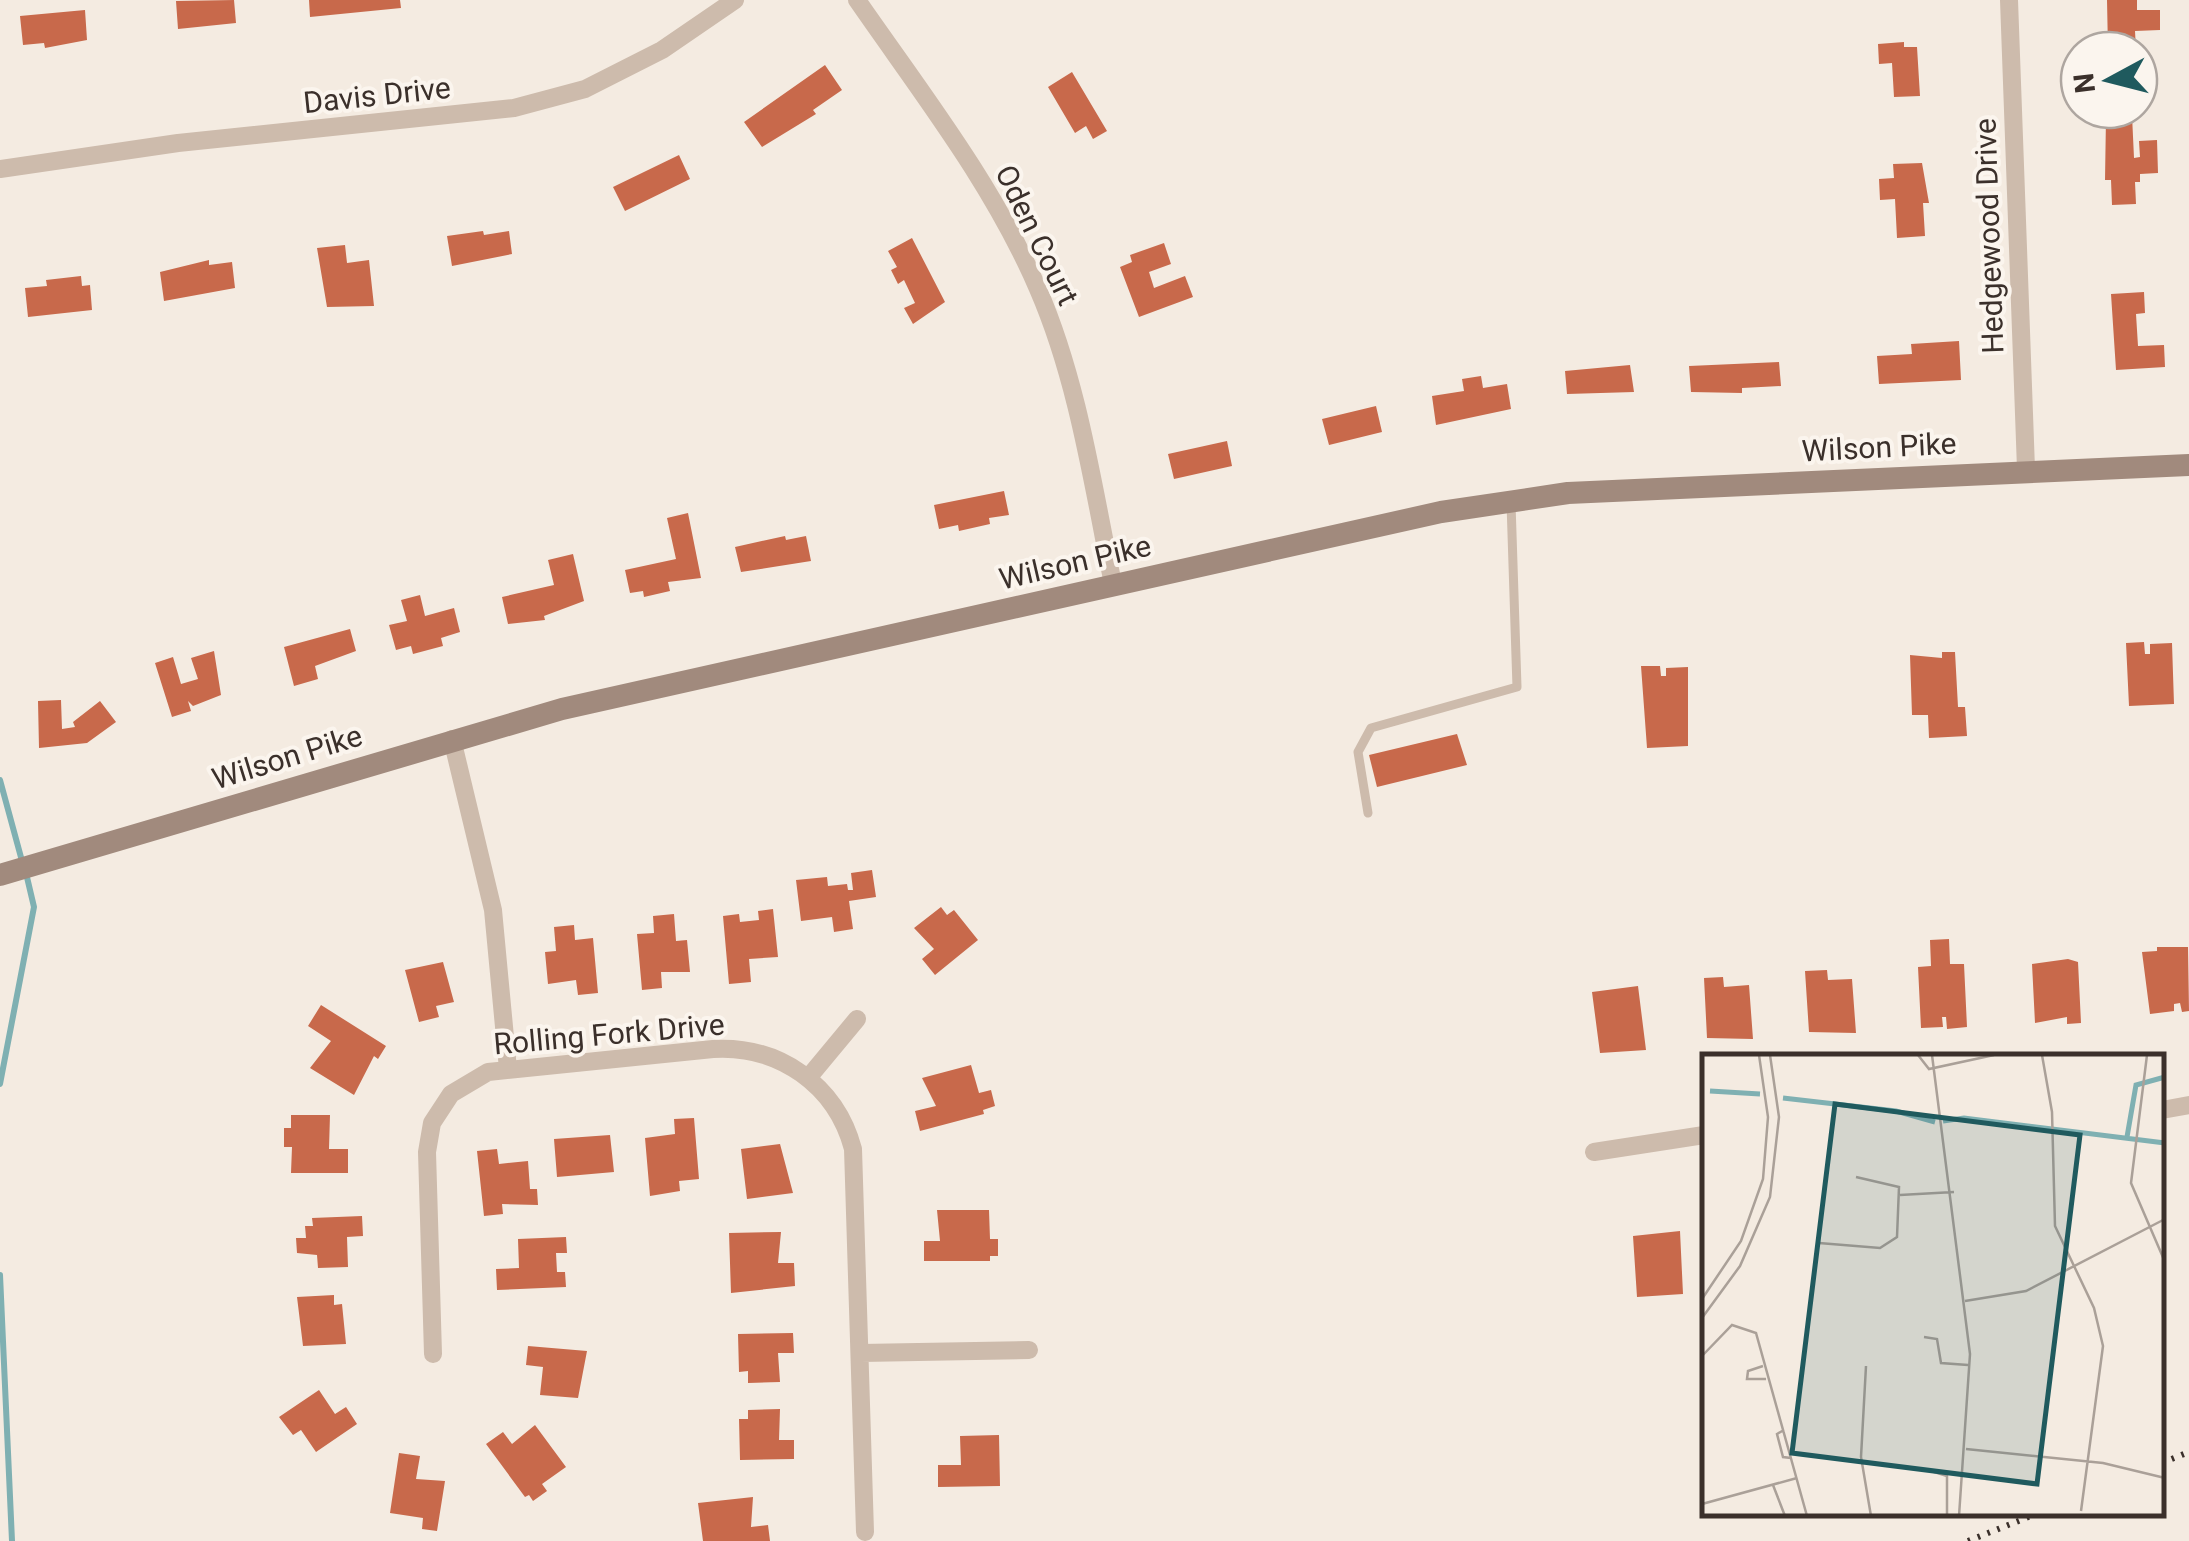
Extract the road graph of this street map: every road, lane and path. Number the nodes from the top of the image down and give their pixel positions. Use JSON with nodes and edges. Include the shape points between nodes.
{"nodes":[{"id":1,"x":736,"y":0,"type":"edge"},
{"id":2,"x":857,"y":0,"type":"edge"},
{"id":3,"x":2009,"y":0,"type":"edge"},
{"id":4,"x":0,"y":169,"type":"edge"},
{"id":5,"x":2189,"y":466,"type":"edge"},
{"id":6,"x":2026,"y":469,"type":"junction"},
{"id":7,"x":1510,"y":500,"type":"junction"},
{"id":8,"x":1113,"y":584,"type":"junction"},
{"id":9,"x":452,"y":739,"type":"junction"},
{"id":10,"x":1368,"y":813,"type":"dead end"},
{"id":11,"x":6,"y":874,"type":"edge"},
{"id":12,"x":858,"y":1019,"type":"dead end"},
{"id":13,"x":508,"y":1069,"type":"junction"},
{"id":14,"x":808,"y":1078,"type":"junction"},
{"id":15,"x":2189,"y":1105,"type":"edge"},
{"id":16,"x":2164,"y":1110,"type":"edge"},
{"id":17,"x":1702,"y":1135,"type":"edge"},
{"id":18,"x":1594,"y":1152,"type":"dead end"},
{"id":19,"x":1028,"y":1350,"type":"dead end"},
{"id":20,"x":862,"y":1352,"type":"junction"},
{"id":21,"x":433,"y":1354,"type":"dead end"},
{"id":22,"x":865,"y":1532,"type":"dead end"}],
"edges":[{"from":1,"to":4,"type":"street","name":"Davis Drive","via":[[662,50],[585,89],[514,108]]},
{"from":2,"to":8,"type":"street","name":"Oden Court","via":[[988,191],[1040,291]]},
{"from":3,"to":6,"type":"street","name":"Hedgewood Drive"},
{"from":5,"to":6,"type":"main road","name":"Wilson Pike"},
{"from":6,"to":7,"type":"main road","name":"Wilson Pike"},
{"from":7,"to":8,"type":"main road","name":"Wilson Pike"},
{"from":7,"to":10,"type":"lane","via":[[1517,687],[1370,728],[1358,752]]},
{"from":8,"to":9,"type":"main road","name":"Wilson Pike"},
{"from":9,"to":11,"type":"main road","name":"Wilson Pike"},
{"from":9,"to":13,"type":"street","via":[[490,892]]},
{"from":12,"to":14,"type":"street"},
{"from":13,"to":14,"type":"street","name":"Rolling Fork Drive","via":[[727,1048],[774,1057]]},
{"from":13,"to":21,"type":"street","name":"Rolling Fork Drive","via":[[464,1082],[441,1106],[429,1135]]},
{"from":14,"to":20,"type":"street","name":"Rolling Fork Drive","via":[[840,1115],[853,1149]]},
{"from":15,"to":16,"type":"street"},
{"from":17,"to":18,"type":"street"},
{"from":19,"to":20,"type":"street"},
{"from":20,"to":22,"type":"street","name":"Rolling Fork Drive"}]}
